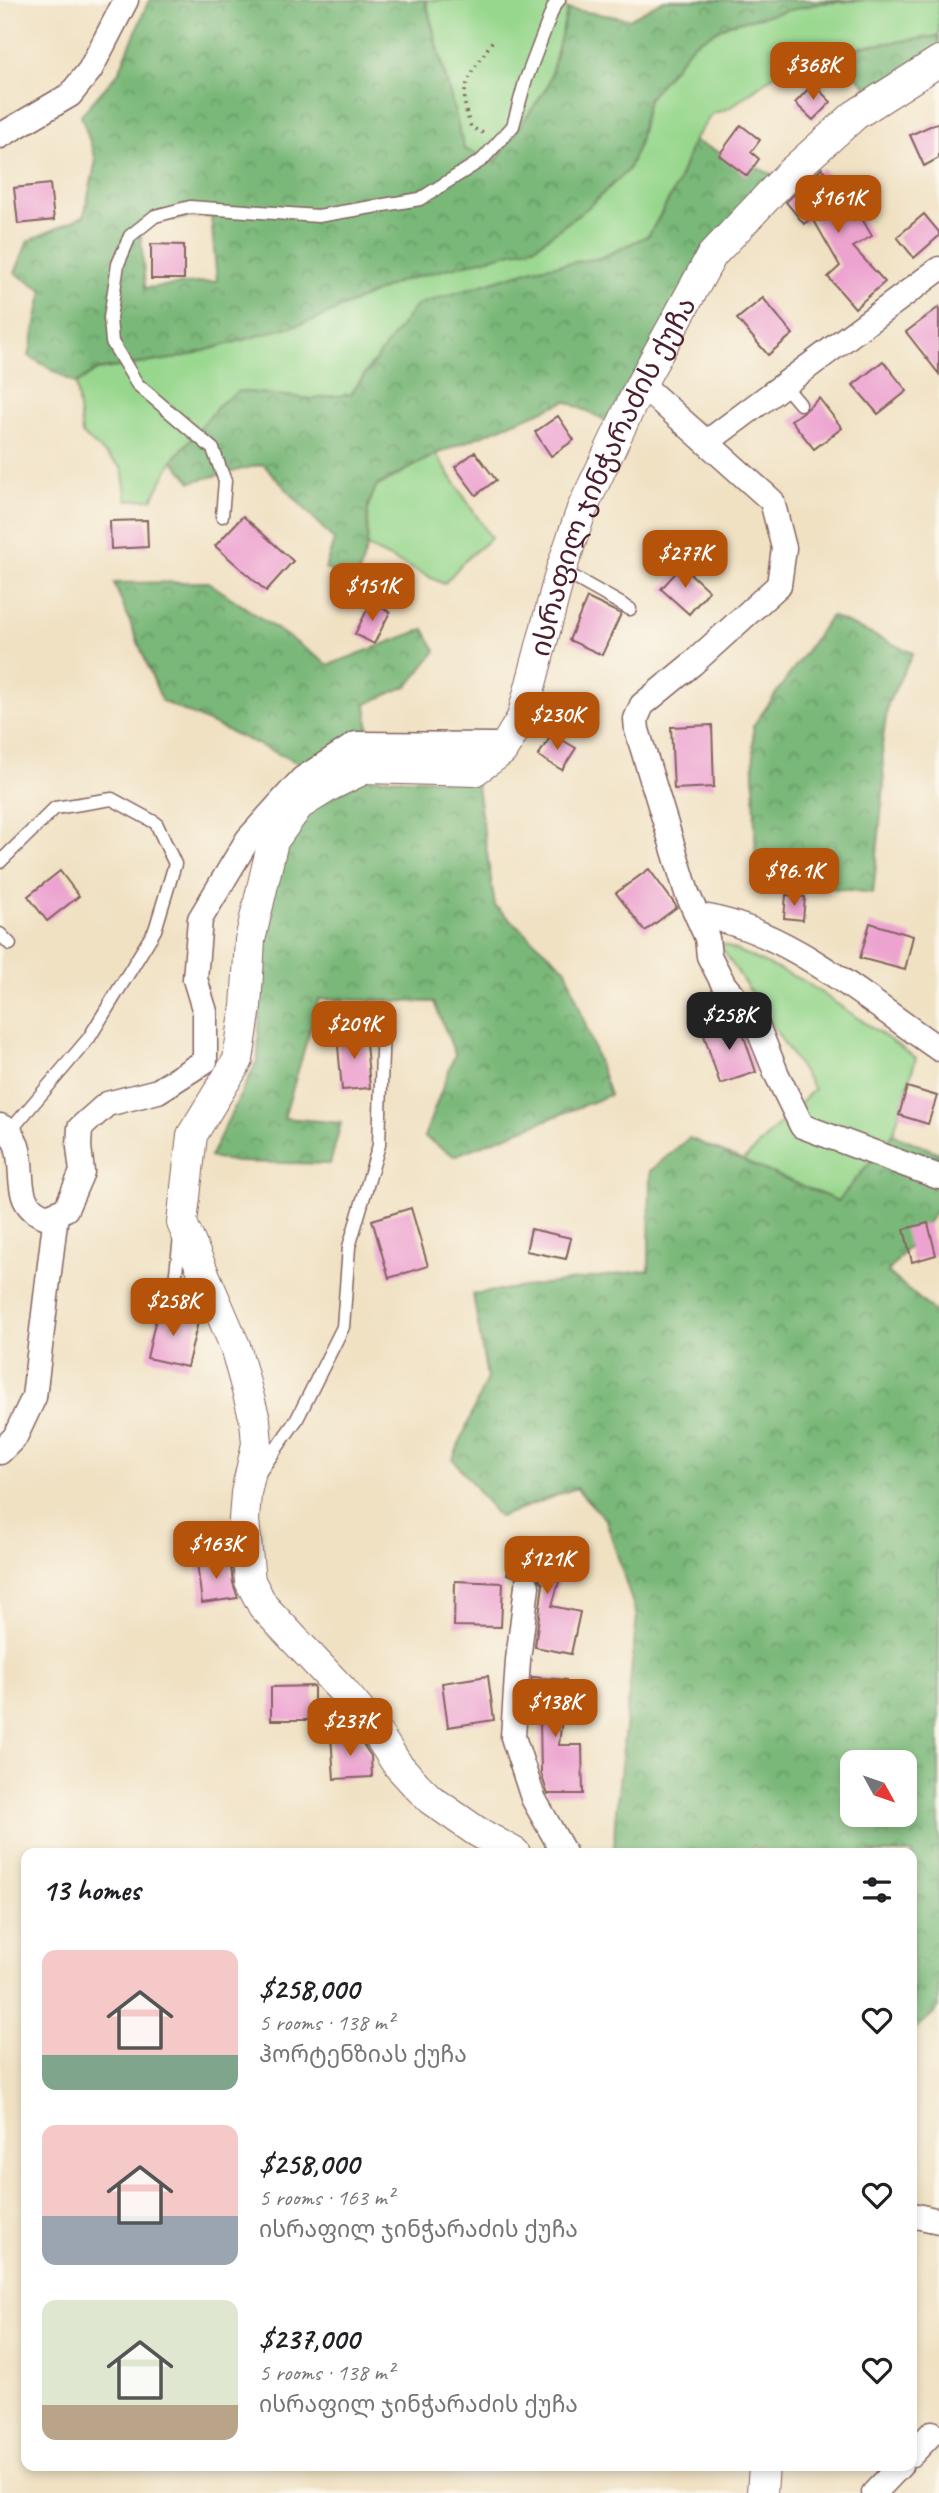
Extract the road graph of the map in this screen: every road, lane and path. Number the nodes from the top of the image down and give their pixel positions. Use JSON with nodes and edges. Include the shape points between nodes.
{"nodes":[{"id":1,"x":126,"y":0,"type":"edge"},
{"id":2,"x":559,"y":0,"type":"edge"},
{"id":3,"x":493,"y":40,"type":"dead end"},
{"id":4,"x":939,"y":61,"type":"edge"},
{"id":5,"x":491,"y":127,"type":"dead end"},
{"id":6,"x":0,"y":136,"type":"edge"},
{"id":7,"x":939,"y":269,"type":"edge"},
{"id":8,"x":641,"y":384,"type":"junction"},
{"id":9,"x":784,"y":385,"type":"junction"},
{"id":10,"x":800,"y":404,"type":"dead end"},
{"id":11,"x":708,"y":442,"type":"junction"},
{"id":12,"x":222,"y":516,"type":"dead end"},
{"id":13,"x":561,"y":570,"type":"junction"},
{"id":14,"x":629,"y":609,"type":"dead end"},
{"id":15,"x":502,"y":751,"type":"junction"},
{"id":16,"x":0,"y":862,"type":"edge"},
{"id":17,"x":696,"y":915,"type":"junction"},
{"id":18,"x":0,"y":934,"type":"edge"},
{"id":19,"x":10,"y":944,"type":"dead end"},
{"id":20,"x":383,"y":1021,"type":"dead end"},
{"id":21,"x":939,"y":1049,"type":"edge"},
{"id":22,"x":5,"y":1128,"type":"edge"},
{"id":23,"x":939,"y":1177,"type":"edge"},
{"id":24,"x":56,"y":1214,"type":"junction"},
{"id":25,"x":182,"y":1223,"type":"junction"},
{"id":26,"x":172,"y":1307,"type":"dead end"},
{"id":27,"x":0,"y":1452,"type":"edge"},
{"id":28,"x":246,"y":1493,"type":"junction"},
{"id":29,"x":527,"y":1586,"type":"dead end"},
{"id":30,"x":506,"y":1848,"type":"edge"},
{"id":31,"x":561,"y":1848,"type":"edge"},
{"id":32,"x":917,"y":2216,"type":"edge"},
{"id":33,"x":939,"y":2221,"type":"edge"},
{"id":34,"x":932,"y":2433,"type":"dead end"},
{"id":35,"x":917,"y":2449,"type":"edge"},
{"id":36,"x":764,"y":2471,"type":"edge"},
{"id":37,"x":895,"y":2471,"type":"edge"},
{"id":38,"x":762,"y":2493,"type":"edge"},
{"id":39,"x":874,"y":2493,"type":"edge"}],
"edges":[{"from":1,"to":6,"type":"street","via":[[90,70],[70,94]]},
{"from":2,"to":12,"type":"lane","via":[[525,82],[513,126],[482,160],[420,199],[318,216],[190,207],[155,216],[130,236],[118,264],[110,318],[112,342],[137,384],[213,449],[225,481]]},
{"from":3,"to":5,"type":"path","via":[[464,87],[471,127],[482,134]]},
{"from":4,"to":8,"type":"street","name":"ისრაფილ ჯინჭარაძის ქუჩა","via":[[855,115],[789,174],[712,255]]},
{"from":7,"to":9,"type":"street"},
{"from":8,"to":11,"type":"street"},
{"from":8,"to":13,"type":"street","name":"ისრაფილ ჯინჭარაძის ქუჩა","via":[[582,509]]},
{"from":9,"to":10,"type":"lane"},
{"from":9,"to":11,"type":"street"},
{"from":11,"to":17,"type":"street","via":[[772,501],[784,548],[779,585],[642,705],[636,719]]},
{"from":13,"to":14,"type":"lane"},
{"from":13,"to":15,"type":"street","name":"ისრაფილ ჯინჭარაძის ქუჩა","via":[[522,718]]},
{"from":15,"to":24,"type":"street","via":[[494,745],[356,744],[302,779],[248,839],[200,919],[195,979],[205,1012],[205,1061],[158,1091],[107,1104],[80,1128],[82,1172],[66,1209]]},
{"from":15,"to":25,"type":"street","name":"ისრაფილ ჯინჭარაძის ქუჩა","via":[[474,771],[366,768],[299,805],[273,841],[250,940],[238,1060],[192,1135]]},
{"from":16,"to":22,"type":"lane","via":[[55,808],[112,799],[156,822],[175,864],[155,930],[89,1038]]},
{"from":17,"to":21,"type":"street","via":[[723,919],[780,942]]},
{"from":17,"to":23,"type":"street","via":[[709,956],[724,985],[756,1023],[802,1126]]},
{"from":18,"to":19,"type":"lane"},
{"from":20,"to":28,"type":"lane","via":[[379,1145],[349,1247],[343,1327],[297,1419]]},
{"from":22,"to":24,"type":"street","via":[[18,1147],[23,1196],[34,1213]]},
{"from":24,"to":27,"type":"street","via":[[34,1397],[15,1437]]},
{"from":25,"to":26,"type":"lane"},
{"from":25,"to":28,"type":"street","name":"ისრაფილ ჯინჭარაძის ქუჩა","via":[[235,1346],[256,1420],[257,1444]]},
{"from":28,"to":30,"type":"street","name":"ისრაფილ ჯინჭარაძის ქუჩა","via":[[250,1581],[263,1606],[350,1699],[423,1792]]},
{"from":29,"to":31,"type":"street","via":[[513,1737],[533,1798]]},
{"from":32,"to":33,"type":"street"},
{"from":34,"to":35,"type":"street"},
{"from":36,"to":38,"type":"street"},
{"from":37,"to":39,"type":"street"}]}
